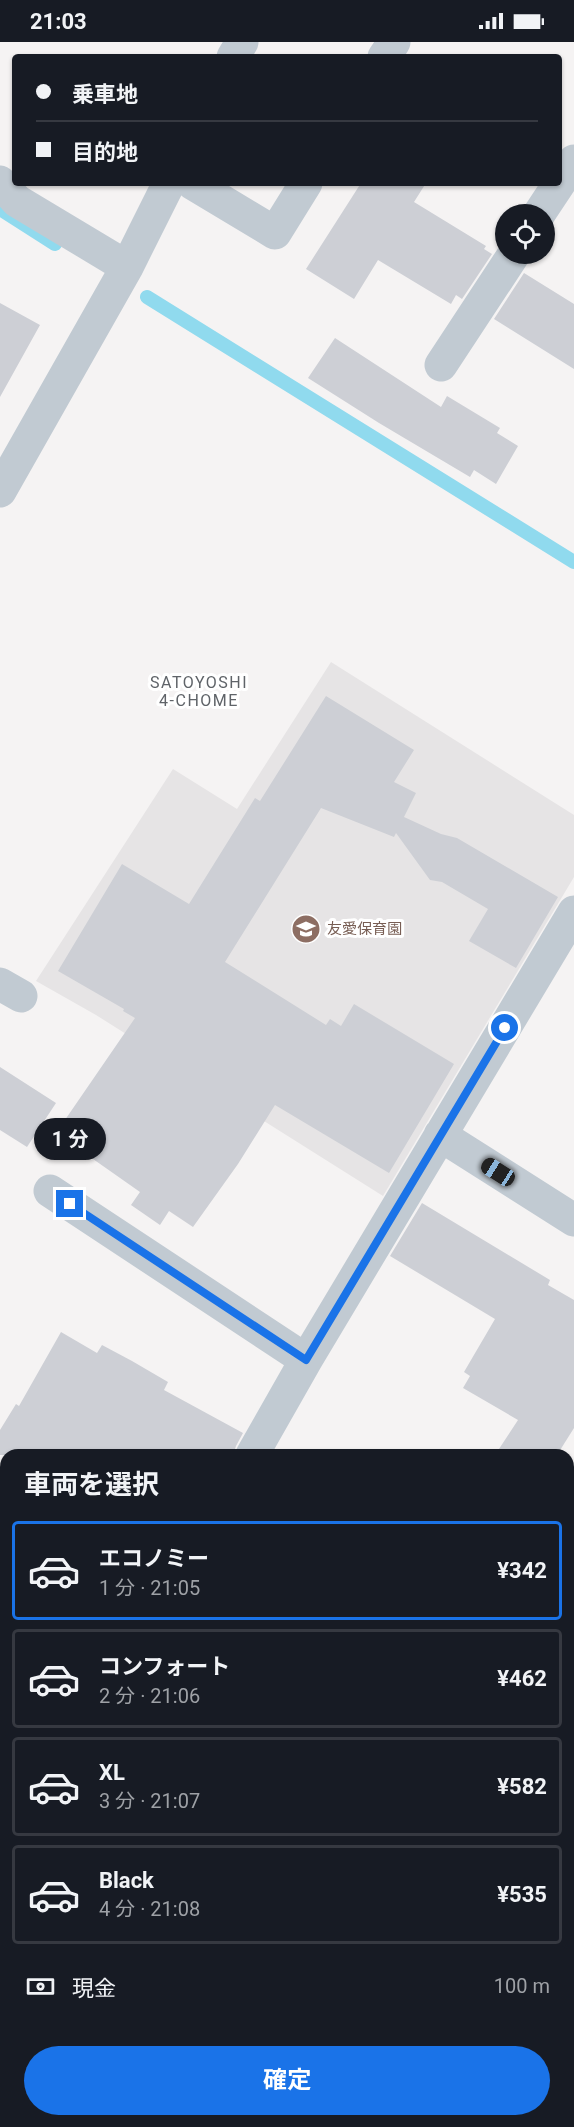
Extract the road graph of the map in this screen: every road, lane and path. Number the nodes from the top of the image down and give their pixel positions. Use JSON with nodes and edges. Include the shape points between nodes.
{"nodes":[{"id":1,"x":574,"y":161,"type":"edge"},
{"id":2,"x":562,"y":179,"type":"edge"},
{"id":3,"x":0,"y":182,"type":"edge"},
{"id":4,"x":168,"y":186,"type":"edge"},
{"id":5,"x":197,"y":186,"type":"edge"},
{"id":6,"x":304,"y":186,"type":"edge"},
{"id":7,"x":557,"y":186,"type":"edge"},
{"id":8,"x":546,"y":204,"type":"edge"},
{"id":9,"x":507,"y":264,"type":"edge"},
{"id":10,"x":127,"y":267,"type":"junction"},
{"id":11,"x":441,"y":364,"type":"dead end"},
{"id":12,"x":0,"y":491,"type":"edge"},
{"id":13,"x":572,"y":919,"type":"edge"},
{"id":14,"x":440,"y":1136,"type":"junction"},
{"id":15,"x":50,"y":1191,"type":"dead end"},
{"id":16,"x":574,"y":1220,"type":"edge"},
{"id":17,"x":306,"y":1360,"type":"junction"},
{"id":18,"x":255,"y":1449,"type":"edge"}],
"edges":[{"from":1,"to":2,"type":"street"},
{"from":3,"to":10,"type":"street","via":[[17,201]]},
{"from":4,"to":10,"type":"street"},
{"from":5,"to":6,"type":"street","via":[[275,233]]},
{"from":7,"to":8,"type":"street"},
{"from":9,"to":11,"type":"street"},
{"from":10,"to":12,"type":"street"},
{"from":13,"to":14,"type":"street"},
{"from":14,"to":16,"type":"street"},
{"from":14,"to":17,"type":"street"},
{"from":15,"to":17,"type":"street"},
{"from":17,"to":18,"type":"street"}]}
